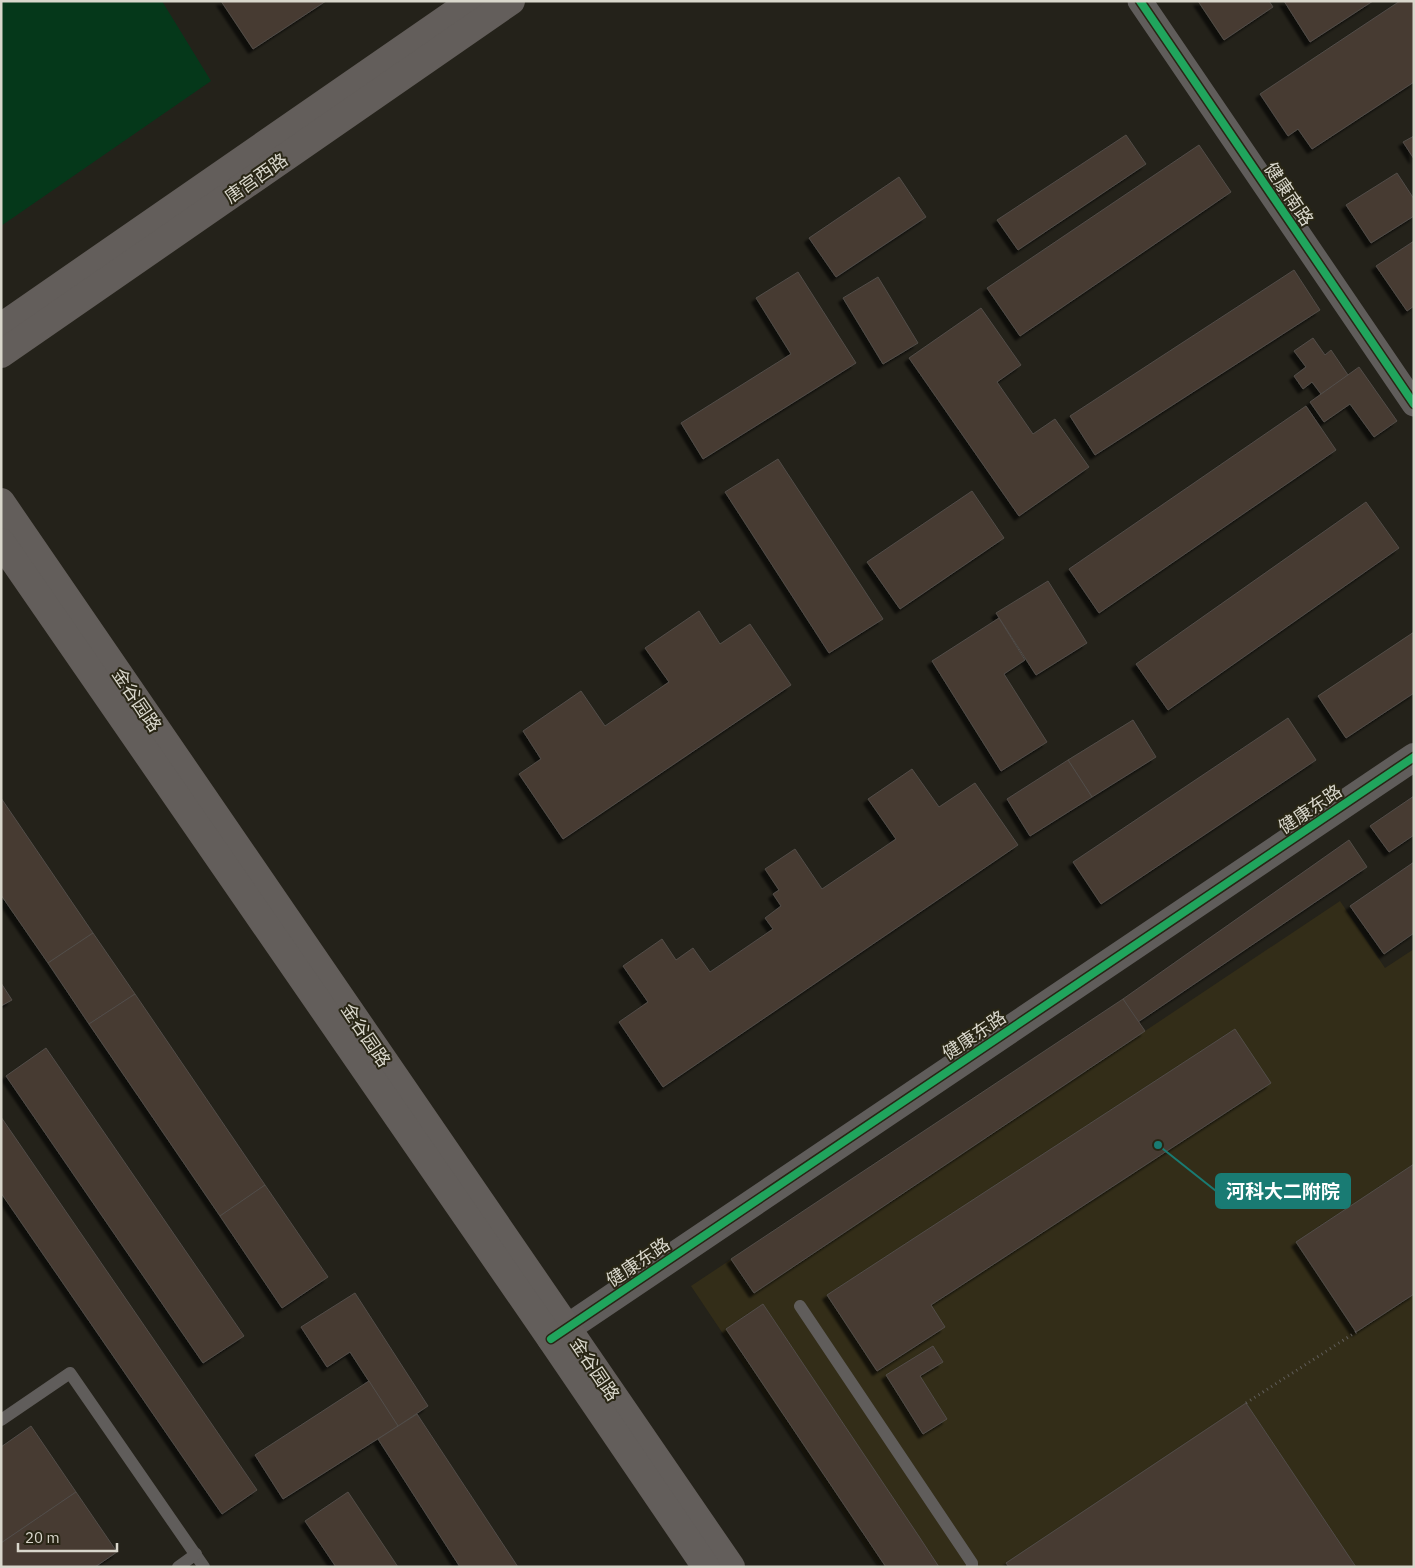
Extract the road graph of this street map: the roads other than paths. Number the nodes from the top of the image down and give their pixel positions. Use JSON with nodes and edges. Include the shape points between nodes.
{"nodes":[{"id":1,"x":472,"y":1,"type":"edge"},
{"id":2,"x":511,"y":1,"type":"edge"},
{"id":3,"x":1140,"y":1,"type":"edge"},
{"id":4,"x":1,"y":327,"type":"edge"},
{"id":5,"x":1,"y":354,"type":"edge"},
{"id":6,"x":1414,"y":404,"type":"edge"},
{"id":7,"x":1,"y":502,"type":"edge"},
{"id":8,"x":1,"y":542,"type":"edge"},
{"id":9,"x":1414,"y":757,"type":"edge"},
{"id":10,"x":800,"y":1306,"type":"dead end"},
{"id":11,"x":559,"y":1333,"type":"junction"},
{"id":12,"x":1,"y":1420,"type":"edge"},
{"id":13,"x":196,"y":1554,"type":"junction"},
{"id":14,"x":178,"y":1567,"type":"edge"},
{"id":15,"x":204,"y":1567,"type":"edge"},
{"id":16,"x":706,"y":1567,"type":"edge"},
{"id":17,"x":731,"y":1567,"type":"edge"},
{"id":18,"x":972,"y":1567,"type":"edge"}],
"edges":[{"from":1,"to":4,"type":"main road","name":"唐宫西路"},
{"from":2,"to":5,"type":"main road","name":"唐宫西路"},
{"from":3,"to":6,"type":"street","name":"健康南路"},
{"from":7,"to":11,"type":"main road","name":"金谷园路"},
{"from":8,"to":11,"type":"main road","name":"金谷园路"},
{"from":9,"to":11,"type":"street","name":"健康东路"},
{"from":10,"to":18,"type":"lane"},
{"from":11,"to":16,"type":"main road","name":"金谷园路"},
{"from":11,"to":17,"type":"main road","name":"金谷园路"},
{"from":12,"to":13,"type":"lane","via":[[70,1373]]},
{"from":13,"to":14,"type":"lane"},
{"from":13,"to":15,"type":"lane"}]}
